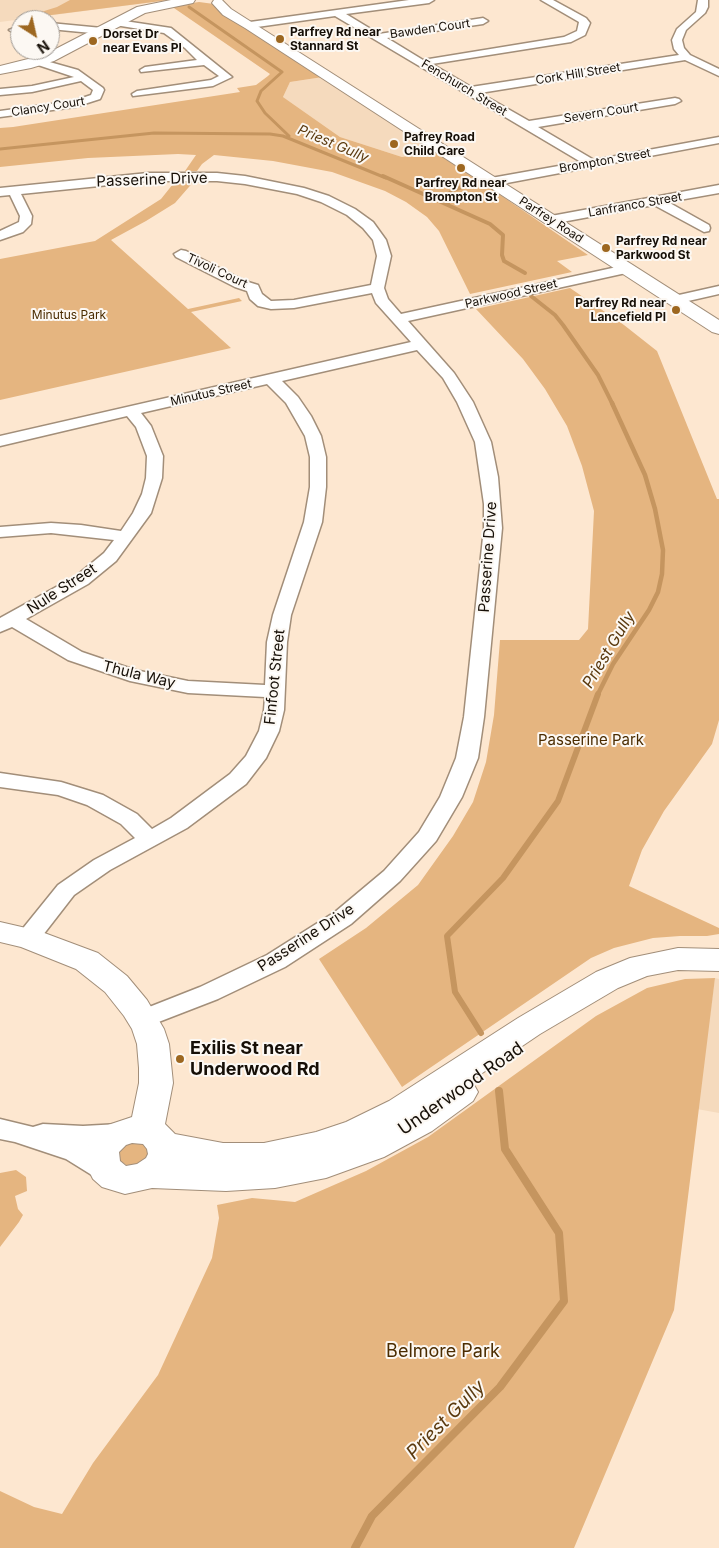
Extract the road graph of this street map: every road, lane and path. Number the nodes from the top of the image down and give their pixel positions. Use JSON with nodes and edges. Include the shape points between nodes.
{"nodes":[{"id":1,"x":429,"y":0,"type":"edge"},
{"id":2,"x":546,"y":0,"type":"edge"},
{"id":3,"x":703,"y":0,"type":"edge"},
{"id":4,"x":206,"y":1,"type":"edge"},
{"id":5,"x":337,"y":12,"type":"junction"},
{"id":6,"x":80,"y":20,"type":"dead end"},
{"id":7,"x":483,"y":22,"type":"dead end"},
{"id":8,"x":118,"y":23,"type":"junction"},
{"id":9,"x":250,"y":25,"type":"junction"},
{"id":10,"x":60,"y":27,"type":"edge"},
{"id":11,"x":66,"y":27,"type":"junction"},
{"id":12,"x":102,"y":31,"type":"junction"},
{"id":13,"x":377,"y":37,"type":"junction"},
{"id":14,"x":686,"y":57,"type":"junction"},
{"id":15,"x":39,"y":62,"type":"junction"},
{"id":16,"x":206,"y":62,"type":"junction"},
{"id":17,"x":422,"y":63,"type":"junction"},
{"id":18,"x":0,"y":70,"type":"edge"},
{"id":19,"x":145,"y":70,"type":"dead end"},
{"id":20,"x":719,"y":73,"type":"edge"},
{"id":21,"x":82,"y":78,"type":"junction"},
{"id":22,"x":469,"y":91,"type":"junction"},
{"id":23,"x":0,"y":92,"type":"edge"},
{"id":24,"x":137,"y":94,"type":"dead end"},
{"id":25,"x":675,"y":101,"type":"dead end"},
{"id":26,"x":0,"y":114,"type":"edge"},
{"id":27,"x":527,"y":125,"type":"junction"},
{"id":28,"x":719,"y":140,"type":"edge"},
{"id":29,"x":591,"y":163,"type":"junction"},
{"id":30,"x":491,"y":182,"type":"junction"},
{"id":31,"x":719,"y":189,"type":"edge"},
{"id":32,"x":7,"y":192,"type":"edge"},
{"id":33,"x":658,"y":201,"type":"junction"},
{"id":34,"x":552,"y":220,"type":"junction"},
{"id":35,"x":704,"y":228,"type":"dead end"},
{"id":36,"x":0,"y":236,"type":"edge"},
{"id":37,"x":180,"y":254,"type":"dead end"},
{"id":38,"x":626,"y":269,"type":"junction"},
{"id":39,"x":377,"y":288,"type":"junction"},
{"id":40,"x":719,"y":290,"type":"edge"},
{"id":41,"x":675,"y":300,"type":"junction"},
{"id":42,"x":397,"y":319,"type":"junction"},
{"id":43,"x":719,"y":328,"type":"edge"},
{"id":44,"x":422,"y":344,"type":"junction"},
{"id":45,"x":271,"y":379,"type":"junction"},
{"id":46,"x":130,"y":411,"type":"junction"},
{"id":47,"x":0,"y":441,"type":"edge"},
{"id":48,"x":0,"y":532,"type":"edge"},
{"id":49,"x":126,"y":537,"type":"junction"},
{"id":50,"x":7,"y":623,"type":"edge"},
{"id":51,"x":275,"y":692,"type":"junction"},
{"id":52,"x":0,"y":780,"type":"edge"},
{"id":53,"x":149,"y":840,"type":"junction"},
{"id":54,"x":14,"y":935,"type":"edge"},
{"id":55,"x":719,"y":960,"type":"edge"},
{"id":56,"x":143,"y":1019,"type":"junction"},
{"id":57,"x":8,"y":1130,"type":"edge"},
{"id":58,"x":145,"y":1146,"type":"junction"},
{"id":59,"x":105,"y":1169,"type":"junction"}],
"edges":[{"from":1,"to":5,"type":"street"},
{"from":2,"to":17,"type":"street","via":[[583,20],[581,33],[567,40]]},
{"from":3,"to":14,"type":"street","via":[[700,13],[682,29],[677,40]]},
{"from":4,"to":8,"type":"main road","via":[[140,10]]},
{"from":4,"to":9,"type":"main road","name":"Parfrey Road","via":[[233,6]]},
{"from":5,"to":9,"type":"street"},
{"from":5,"to":13,"type":"street","name":"Fenchurch Street"},
{"from":6,"to":11,"type":"street"},
{"from":7,"to":13,"type":"street","name":"Bawden Court"},
{"from":8,"to":12,"type":"main road"},
{"from":8,"to":16,"type":"street","via":[[167,30]]},
{"from":9,"to":30,"type":"main road","name":"Parfrey Road"},
{"from":10,"to":11,"type":"street"},
{"from":11,"to":12,"type":"street"},
{"from":12,"to":15,"type":"main road"},
{"from":13,"to":17,"type":"street","name":"Fenchurch Street"},
{"from":14,"to":20,"type":"street"},
{"from":14,"to":22,"type":"street","name":"Cork Hill Street"},
{"from":15,"to":18,"type":"main road"},
{"from":15,"to":21,"type":"street","name":"Clancy Court","via":[[70,70]]},
{"from":16,"to":19,"type":"street"},
{"from":16,"to":24,"type":"street","via":[[227,77],[214,83]]},
{"from":17,"to":22,"type":"street","name":"Fenchurch Street"},
{"from":21,"to":23,"type":"street","name":"Clancy Court"},
{"from":21,"to":26,"type":"street","name":"Clancy Court","via":[[99,90],[96,97],[75,104]]},
{"from":22,"to":27,"type":"street","name":"Fenchurch Street"},
{"from":25,"to":27,"type":"street","name":"Severn Court"},
{"from":27,"to":29,"type":"street","name":"Fenchurch Street"},
{"from":28,"to":29,"type":"street","name":"Brompton Street"},
{"from":29,"to":30,"type":"street","name":"Brompton Street"},
{"from":30,"to":34,"type":"main road","name":"Parfrey Road"},
{"from":31,"to":33,"type":"street","name":"Lanfranco Street"},
{"from":32,"to":36,"type":"street","via":[[26,216],[25,224]]},
{"from":32,"to":39,"type":"street","name":"Passerine Drive","via":[[114,179],[186,176],[245,180],[300,191],[351,212],[380,240],[384,256]]},
{"from":33,"to":34,"type":"street","name":"Lanfranco Street"},
{"from":33,"to":35,"type":"street"},
{"from":34,"to":38,"type":"main road","name":"Parfrey Road"},
{"from":37,"to":39,"type":"street","name":"Tivoli Court","via":[[253,288],[255,296],[263,302],[282,306]]},
{"from":38,"to":41,"type":"main road","name":"Parfrey Road"},
{"from":38,"to":42,"type":"street","name":"Parkwood Street"},
{"from":39,"to":42,"type":"street","name":"Passerine Drive","via":[[381,300]]},
{"from":40,"to":41,"type":"street"},
{"from":41,"to":43,"type":"main road","name":"Parfrey Road"},
{"from":42,"to":44,"type":"street","name":"Passerine Drive"},
{"from":44,"to":45,"type":"street","name":"Minutus Street"},
{"from":44,"to":56,"type":"street","name":"Passerine Drive","via":[[449,376],[483,442],[493,504],[474,717],[467,758],[451,797],[428,836],[392,876],[343,918],[276,962],[209,994]]},
{"from":45,"to":46,"type":"street","name":"Minutus Street"},
{"from":45,"to":51,"type":"street","name":"Finfoot Street","via":[[303,416],[313,436],[318,457],[313,522],[282,615],[277,642]]},
{"from":46,"to":47,"type":"street","name":"Minutus Street"},
{"from":46,"to":49,"type":"street","name":"Nule Street","via":[[150,440],[154,478],[142,513]]},
{"from":48,"to":49,"type":"street","via":[[51,528]]},
{"from":49,"to":50,"type":"street","name":"Nule Street","via":[[110,557],[82,580]]},
{"from":50,"to":51,"type":"street","name":"Thula Way","via":[[75,656],[130,675],[188,687]]},
{"from":51,"to":53,"type":"street","name":"Finfoot Street","via":[[269,731],[255,758],[238,779]]},
{"from":52,"to":53,"type":"street","via":[[61,789],[95,800],[129,819]]},
{"from":53,"to":54,"type":"street","name":"Finfoot Street","via":[[102,864]]},
{"from":54,"to":56,"type":"main road","via":[[87,961],[104,973]]},
{"from":55,"to":58,"type":"main road","name":"Underwood Road","via":[[678,959],[641,966],[607,980],[539,1035],[420,1122],[372,1147],[326,1164],[275,1174],[226,1177]]},
{"from":56,"to":58,"type":"main road","via":[[153,1044],[156,1068]]},
{"from":57,"to":58,"type":"street","name":"Underwood Road","via":[[83,1136]]},
{"from":57,"to":59,"type":"street","name":"Underwood Road","via":[[76,1152]]},
{"from":58,"to":59,"type":"main road","via":[[107,1143],[102,1151]]},
{"from":58,"to":59,"type":"main road","name":"Underwood Road","via":[[140,1178],[125,1180]]}]}
